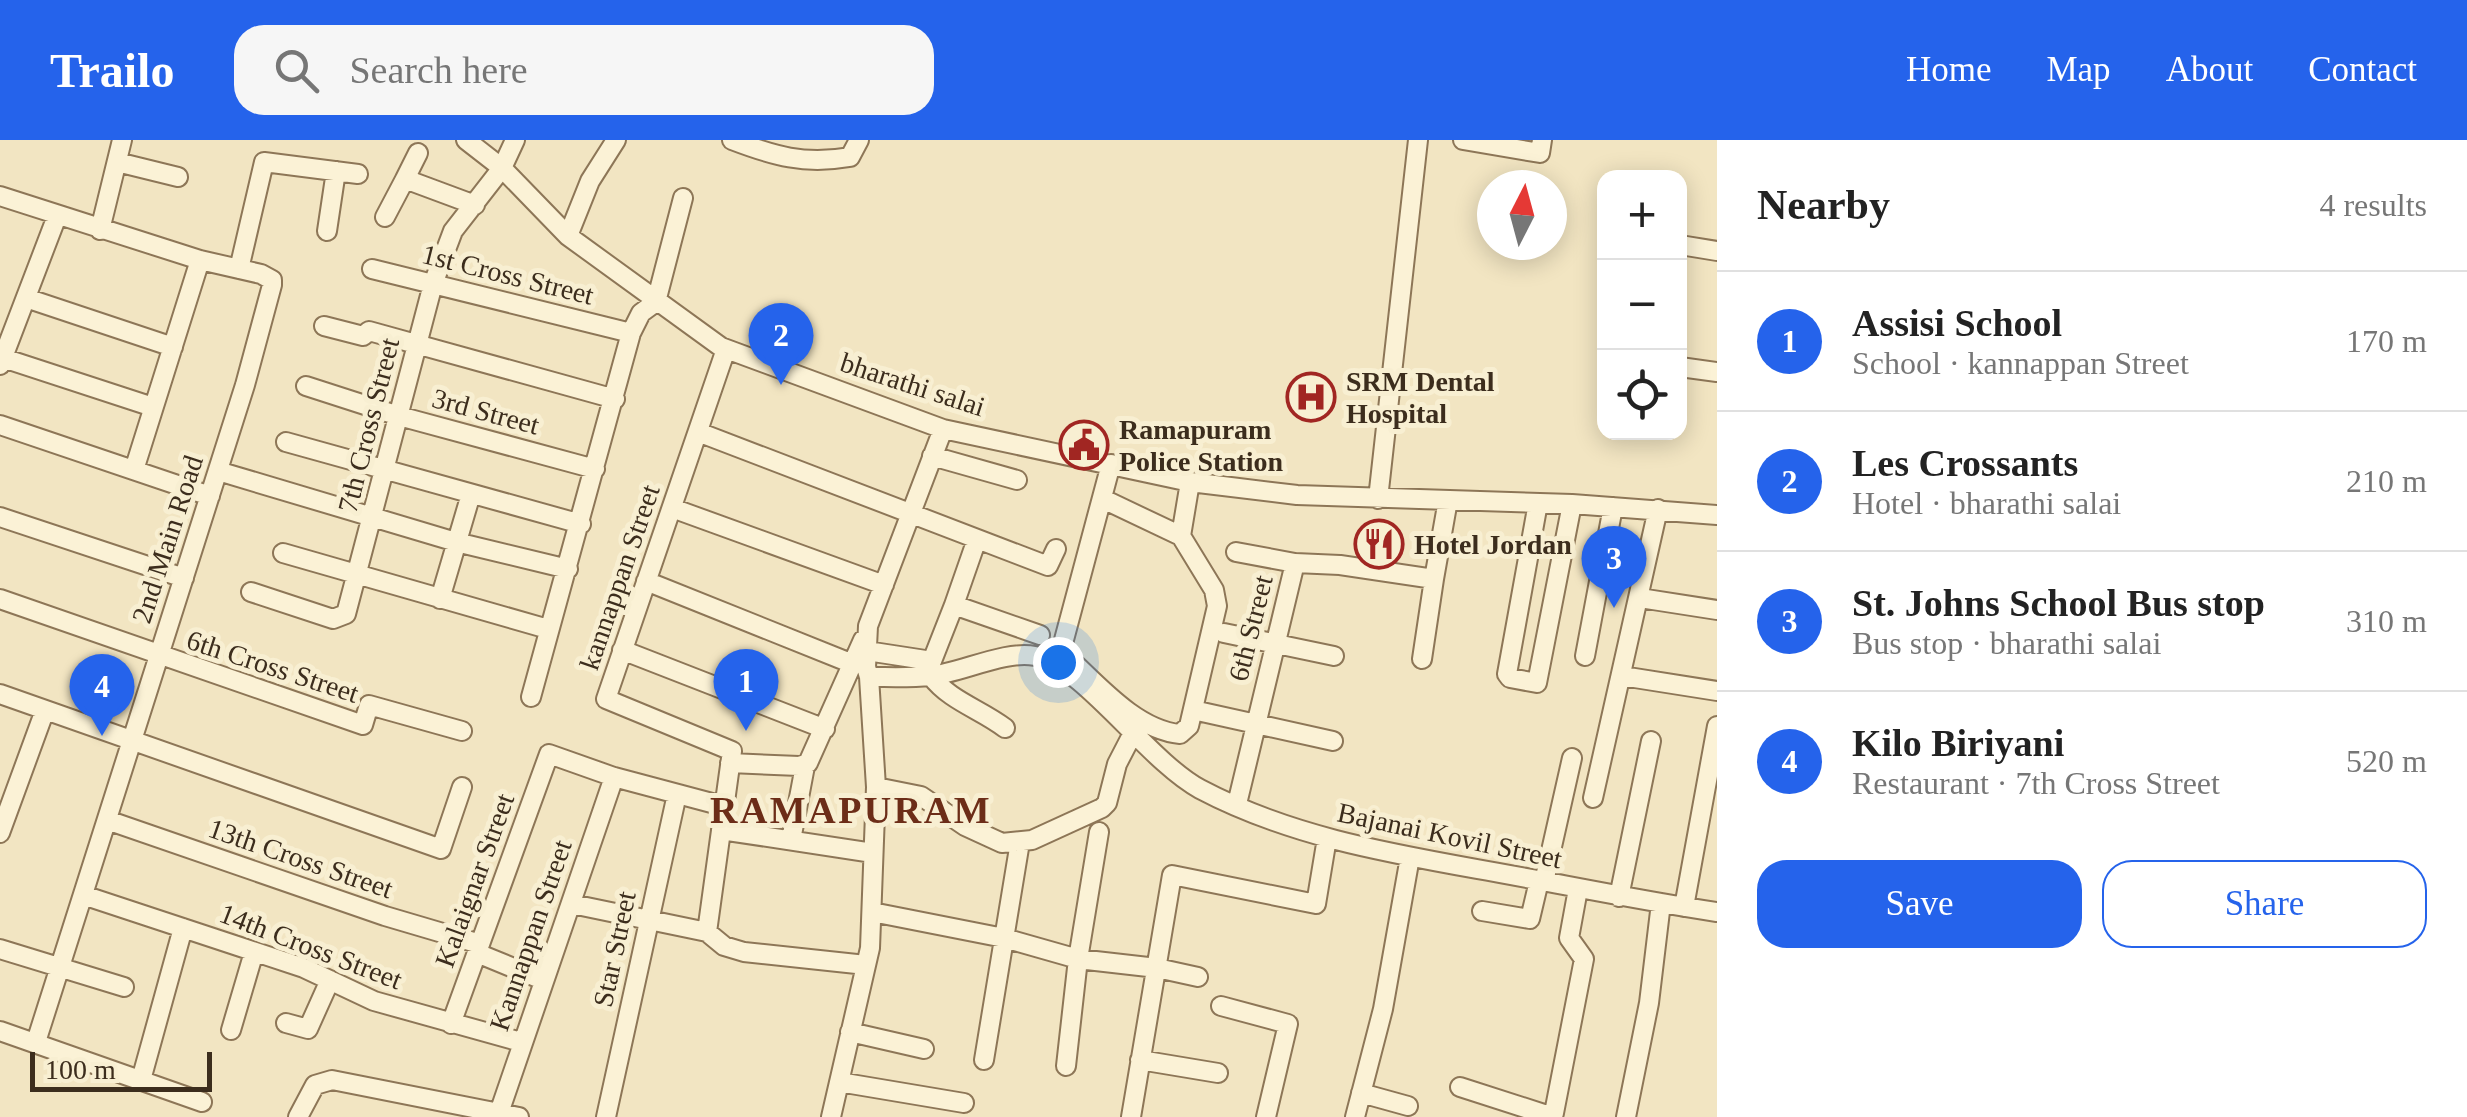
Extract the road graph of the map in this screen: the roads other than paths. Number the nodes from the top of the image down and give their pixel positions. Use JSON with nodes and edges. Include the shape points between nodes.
{"nodes":[{"id":1,"x":122,"y":140,"type":"edge"},
{"id":2,"x":466,"y":140,"type":"edge"},
{"id":3,"x":516,"y":140,"type":"edge"},
{"id":4,"x":616,"y":140,"type":"edge"},
{"id":5,"x":732,"y":140,"type":"edge"},
{"id":6,"x":859,"y":140,"type":"edge"},
{"id":7,"x":1418,"y":140,"type":"edge"},
{"id":8,"x":1463,"y":140,"type":"edge"},
{"id":9,"x":1542,"y":140,"type":"edge"},
{"id":10,"x":418,"y":153,"type":"dead end"},
{"id":11,"x":117,"y":162,"type":"junction"},
{"id":12,"x":502,"y":168,"type":"junction"},
{"id":13,"x":336,"y":171,"type":"junction"},
{"id":14,"x":358,"y":174,"type":"dead end"},
{"id":15,"x":178,"y":177,"type":"dead end"},
{"id":16,"x":405,"y":180,"type":"junction"},
{"id":17,"x":0,"y":196,"type":"edge"},
{"id":18,"x":683,"y":198,"type":"dead end"},
{"id":19,"x":475,"y":205,"type":"junction"},
{"id":20,"x":57,"y":216,"type":"junction"},
{"id":21,"x":385,"y":217,"type":"dead end"},
{"id":22,"x":100,"y":230,"type":"junction"},
{"id":23,"x":327,"y":232,"type":"dead end"},
{"id":24,"x":568,"y":236,"type":"junction"},
{"id":25,"x":1687,"y":246,"type":"edge"},
{"id":26,"x":1717,"y":251,"type":"edge"},
{"id":27,"x":200,"y":260,"type":"junction"},
{"id":28,"x":238,"y":269,"type":"junction"},
{"id":29,"x":372,"y":269,"type":"dead end"},
{"id":30,"x":432,"y":284,"type":"junction"},
{"id":31,"x":26,"y":298,"type":"junction"},
{"id":32,"x":656,"y":302,"type":"junction"},
{"id":33,"x":324,"y":326,"type":"dead end"},
{"id":34,"x":631,"y":334,"type":"junction"},
{"id":35,"x":417,"y":344,"type":"junction"},
{"id":36,"x":174,"y":347,"type":"junction"},
{"id":37,"x":726,"y":349,"type":"junction"},
{"id":38,"x":1,"y":361,"type":"edge"},
{"id":39,"x":1687,"y":368,"type":"edge"},
{"id":40,"x":1717,"y":372,"type":"edge"},
{"id":41,"x":306,"y":386,"type":"dead end"},
{"id":42,"x":615,"y":399,"type":"junction"},
{"id":43,"x":153,"y":407,"type":"junction"},
{"id":44,"x":399,"y":416,"type":"junction"},
{"id":45,"x":0,"y":425,"type":"edge"},
{"id":46,"x":942,"y":429,"type":"junction"},
{"id":47,"x":698,"y":432,"type":"junction"},
{"id":48,"x":286,"y":442,"type":"dead end"},
{"id":49,"x":932,"y":456,"type":"junction"},
{"id":50,"x":1111,"y":464,"type":"junction"},
{"id":51,"x":134,"y":470,"type":"junction"},
{"id":52,"x":385,"y":470,"type":"junction"},
{"id":53,"x":595,"y":470,"type":"junction"},
{"id":54,"x":218,"y":472,"type":"junction"},
{"id":55,"x":1017,"y":480,"type":"dead end"},
{"id":56,"x":1190,"y":482,"type":"junction"},
{"id":57,"x":471,"y":494,"type":"junction"},
{"id":58,"x":210,"y":496,"type":"junction"},
{"id":59,"x":1103,"y":499,"type":"junction"},
{"id":60,"x":1378,"y":499,"type":"junction"},
{"id":61,"x":1448,"y":500,"type":"junction"},
{"id":62,"x":1538,"y":503,"type":"junction"},
{"id":63,"x":1572,"y":504,"type":"junction"},
{"id":64,"x":1613,"y":506,"type":"junction"},
{"id":65,"x":672,"y":508,"type":"junction"},
{"id":66,"x":1658,"y":509,"type":"junction"},
{"id":67,"x":911,"y":514,"type":"junction"},
{"id":68,"x":1717,"y":515,"type":"edge"},
{"id":69,"x":0,"y":518,"type":"edge"},
{"id":70,"x":372,"y":518,"type":"junction"},
{"id":71,"x":581,"y":524,"type":"junction"},
{"id":72,"x":1181,"y":536,"type":"junction"},
{"id":73,"x":977,"y":539,"type":"junction"},
{"id":74,"x":456,"y":542,"type":"junction"},
{"id":75,"x":1056,"y":550,"type":"dead end"},
{"id":76,"x":1236,"y":552,"type":"dead end"},
{"id":77,"x":283,"y":553,"type":"dead end"},
{"id":78,"x":1295,"y":563,"type":"junction"},
{"id":79,"x":568,"y":569,"type":"junction"},
{"id":80,"x":357,"y":576,"type":"junction"},
{"id":81,"x":184,"y":578,"type":"junction"},
{"id":82,"x":1434,"y":580,"type":"junction"},
{"id":83,"x":646,"y":581,"type":"junction"},
{"id":84,"x":884,"y":586,"type":"junction"},
{"id":85,"x":250,"y":592,"type":"dead end"},
{"id":86,"x":1640,"y":598,"type":"junction"},
{"id":87,"x":0,"y":599,"type":"edge"},
{"id":88,"x":440,"y":599,"type":"junction"},
{"id":89,"x":954,"y":605,"type":"junction"},
{"id":90,"x":1717,"y":610,"type":"edge"},
{"id":91,"x":548,"y":629,"type":"junction"},
{"id":92,"x":1224,"y":633,"type":"dead end"},
{"id":93,"x":1040,"y":635,"type":"dead end"},
{"id":94,"x":1275,"y":644,"type":"junction"},
{"id":95,"x":622,"y":650,"type":"junction"},
{"id":96,"x":159,"y":656,"type":"junction"},
{"id":97,"x":1334,"y":656,"type":"dead end"},
{"id":98,"x":1585,"y":656,"type":"dead end"},
{"id":99,"x":860,"y":657,"type":"junction"},
{"id":100,"x":1422,"y":659,"type":"dead end"},
{"id":101,"x":932,"y":676,"type":"junction"},
{"id":102,"x":1622,"y":676,"type":"junction"},
{"id":103,"x":870,"y":677,"type":"junction"},
{"id":104,"x":1717,"y":691,"type":"edge"},
{"id":105,"x":0,"y":694,"type":"edge"},
{"id":106,"x":530,"y":698,"type":"dead end"},
{"id":107,"x":45,"y":710,"type":"junction"},
{"id":108,"x":1202,"y":712,"type":"dead end"},
{"id":109,"x":1254,"y":724,"type":"junction"},
{"id":110,"x":1717,"y":726,"type":"edge"},
{"id":111,"x":1004,"y":728,"type":"dead end"},
{"id":112,"x":825,"y":730,"type":"junction"},
{"id":113,"x":462,"y":732,"type":"dead end"},
{"id":114,"x":1132,"y":735,"type":"junction"},
{"id":115,"x":1650,"y":740,"type":"dead end"},
{"id":116,"x":132,"y":741,"type":"junction"},
{"id":117,"x":1332,"y":741,"type":"dead end"},
{"id":118,"x":1572,"y":758,"type":"dead end"},
{"id":119,"x":730,"y":764,"type":"junction"},
{"id":120,"x":805,"y":766,"type":"junction"},
{"id":121,"x":614,"y":777,"type":"junction"},
{"id":122,"x":462,"y":787,"type":"dead end"},
{"id":123,"x":876,"y":787,"type":"junction"},
{"id":124,"x":677,"y":794,"type":"junction"},
{"id":125,"x":1593,"y":798,"type":"dead end"},
{"id":126,"x":1237,"y":804,"type":"junction"},
{"id":127,"x":723,"y":806,"type":"junction"},
{"id":128,"x":107,"y":820,"type":"junction"},
{"id":129,"x":721,"y":830,"type":"junction"},
{"id":130,"x":1099,"y":832,"type":"dead end"},
{"id":131,"x":0,"y":833,"type":"edge"},
{"id":132,"x":1327,"y":838,"type":"junction"},
{"id":133,"x":791,"y":840,"type":"junction"},
{"id":134,"x":1020,"y":842,"type":"junction"},
{"id":135,"x":874,"y":852,"type":"junction"},
{"id":136,"x":1410,"y":858,"type":"junction"},
{"id":137,"x":1542,"y":882,"type":"junction"},
{"id":138,"x":1578,"y":890,"type":"junction"},
{"id":139,"x":83,"y":895,"type":"junction"},
{"id":140,"x":1619,"y":897,"type":"junction"},
{"id":141,"x":1661,"y":903,"type":"junction"},
{"id":142,"x":572,"y":904,"type":"junction"},
{"id":143,"x":1684,"y":907,"type":"junction"},
{"id":144,"x":1482,"y":911,"type":"dead end"},
{"id":145,"x":872,"y":912,"type":"junction"},
{"id":146,"x":1717,"y":912,"type":"edge"},
{"id":147,"x":648,"y":920,"type":"junction"},
{"id":148,"x":183,"y":928,"type":"junction"},
{"id":149,"x":707,"y":932,"type":"junction"},
{"id":150,"x":1004,"y":938,"type":"junction"},
{"id":151,"x":0,"y":948,"type":"edge"},
{"id":152,"x":478,"y":948,"type":"junction"},
{"id":153,"x":254,"y":952,"type":"junction"},
{"id":154,"x":1078,"y":958,"type":"junction"},
{"id":155,"x":866,"y":966,"type":"junction"},
{"id":156,"x":60,"y":967,"type":"junction"},
{"id":157,"x":1157,"y":968,"type":"junction"},
{"id":158,"x":1198,"y":977,"type":"dead end"},
{"id":159,"x":330,"y":980,"type":"junction"},
{"id":160,"x":543,"y":980,"type":"junction"},
{"id":161,"x":124,"y":988,"type":"dead end"},
{"id":162,"x":1221,"y":1006,"type":"dead end"},
{"id":163,"x":286,"y":1023,"type":"dead end"},
{"id":164,"x":450,"y":1024,"type":"junction"},
{"id":165,"x":232,"y":1030,"type":"dead end"},
{"id":166,"x":0,"y":1031,"type":"edge"},
{"id":167,"x":850,"y":1032,"type":"junction"},
{"id":168,"x":36,"y":1042,"type":"junction"},
{"id":169,"x":521,"y":1042,"type":"junction"},
{"id":170,"x":924,"y":1049,"type":"dead end"},
{"id":171,"x":984,"y":1060,"type":"dead end"},
{"id":172,"x":1140,"y":1060,"type":"junction"},
{"id":173,"x":1066,"y":1066,"type":"dead end"},
{"id":174,"x":1218,"y":1073,"type":"dead end"},
{"id":175,"x":141,"y":1080,"type":"junction"},
{"id":176,"x":839,"y":1082,"type":"junction"},
{"id":177,"x":1460,"y":1087,"type":"dead end"},
{"id":178,"x":1361,"y":1092,"type":"junction"},
{"id":179,"x":202,"y":1102,"type":"dead end"},
{"id":180,"x":964,"y":1103,"type":"dead end"},
{"id":181,"x":1408,"y":1106,"type":"dead end"},
{"id":182,"x":1501,"y":1109,"type":"edge"},
{"id":183,"x":499,"y":1113,"type":"junction"},
{"id":184,"x":298,"y":1117,"type":"edge"},
{"id":185,"x":519,"y":1117,"type":"edge"},
{"id":186,"x":606,"y":1117,"type":"edge"},
{"id":187,"x":831,"y":1117,"type":"edge"},
{"id":188,"x":1130,"y":1117,"type":"edge"},
{"id":189,"x":1266,"y":1117,"type":"edge"},
{"id":190,"x":1355,"y":1117,"type":"edge"},
{"id":191,"x":1626,"y":1117,"type":"edge"}],
"edges":[{"from":1,"to":11,"type":"street"},
{"from":2,"to":12,"type":"street","name":"bharathi salai"},
{"from":3,"to":12,"type":"street","name":"7th Cross Street"},
{"from":4,"to":24,"type":"street"},
{"from":5,"to":6,"type":"street","via":[[777,158],[836,159],[850,156]]},
{"from":7,"to":60,"type":"street"},
{"from":8,"to":9,"type":"street","via":[[1540,153]]},
{"from":10,"to":16,"type":"street"},
{"from":11,"to":15,"type":"street"},
{"from":11,"to":22,"type":"street"},
{"from":12,"to":19,"type":"street","name":"7th Cross Street"},
{"from":12,"to":24,"type":"street","name":"bharathi salai"},
{"from":13,"to":14,"type":"street"},
{"from":13,"to":23,"type":"street"},
{"from":13,"to":28,"type":"street","via":[[264,162]]},
{"from":16,"to":19,"type":"street"},
{"from":16,"to":21,"type":"street"},
{"from":17,"to":20,"type":"street"},
{"from":18,"to":32,"type":"street"},
{"from":19,"to":30,"type":"street","name":"7th Cross Street","via":[[453,231]]},
{"from":20,"to":22,"type":"street"},
{"from":20,"to":31,"type":"street"},
{"from":22,"to":27,"type":"street"},
{"from":24,"to":32,"type":"street","name":"bharathi salai"},
{"from":25,"to":26,"type":"street"},
{"from":27,"to":28,"type":"street"},
{"from":27,"to":36,"type":"street"},
{"from":28,"to":54,"type":"street","name":"2nd Main Road","via":[[272,280]]},
{"from":29,"to":30,"type":"street","name":"1st Cross Street"},
{"from":30,"to":34,"type":"street","name":"1st Cross Street"},
{"from":30,"to":35,"type":"street","name":"7th Cross Street"},
{"from":31,"to":36,"type":"street"},
{"from":31,"to":38,"type":"street"},
{"from":32,"to":34,"type":"street","via":[[641,313]]},
{"from":32,"to":37,"type":"street","name":"bharathi salai"},
{"from":33,"to":35,"type":"street"},
{"from":34,"to":42,"type":"street"},
{"from":35,"to":42,"type":"street"},
{"from":35,"to":44,"type":"street","name":"7th Cross Street"},
{"from":36,"to":43,"type":"street"},
{"from":37,"to":46,"type":"street","name":"bharathi salai"},
{"from":37,"to":47,"type":"street","name":"kannappan Street"},
{"from":38,"to":43,"type":"street"},
{"from":39,"to":40,"type":"street"},
{"from":41,"to":44,"type":"street","name":"3rd Street"},
{"from":42,"to":53,"type":"street"},
{"from":43,"to":51,"type":"street"},
{"from":44,"to":52,"type":"street","name":"7th Cross Street"},
{"from":44,"to":53,"type":"street","name":"3rd Street"},
{"from":45,"to":51,"type":"street"},
{"from":46,"to":49,"type":"street"},
{"from":46,"to":50,"type":"street","name":"bharathi salai"},
{"from":47,"to":65,"type":"street","name":"kannappan Street"},
{"from":47,"to":67,"type":"street"},
{"from":48,"to":52,"type":"street"},
{"from":49,"to":55,"type":"street"},
{"from":49,"to":67,"type":"street"},
{"from":50,"to":56,"type":"street","name":"bharathi salai"},
{"from":50,"to":59,"type":"street"},
{"from":51,"to":58,"type":"street"},
{"from":52,"to":57,"type":"street"},
{"from":52,"to":70,"type":"street","name":"7th Cross Street"},
{"from":53,"to":71,"type":"street"},
{"from":54,"to":58,"type":"street","name":"2nd Main Road"},
{"from":54,"to":70,"type":"street"},
{"from":56,"to":60,"type":"street","name":"bharathi salai"},
{"from":56,"to":72,"type":"street"},
{"from":57,"to":71,"type":"street"},
{"from":57,"to":74,"type":"street"},
{"from":58,"to":81,"type":"street","name":"2nd Main Road"},
{"from":59,"to":72,"type":"street"},
{"from":59,"to":72,"type":"street","via":[[1060,651],[1160,732],[1180,734],[1188,726],[1218,606]]},
{"from":60,"to":61,"type":"street","name":"bharathi salai"},
{"from":61,"to":62,"type":"street","name":"bharathi salai"},
{"from":61,"to":82,"type":"street"},
{"from":62,"to":63,"type":"street","name":"bharathi salai"},
{"from":62,"to":63,"type":"street","via":[[1507,674],[1537,682]]},
{"from":63,"to":64,"type":"street","name":"bharathi salai"},
{"from":64,"to":66,"type":"street","name":"bharathi salai"},
{"from":64,"to":98,"type":"street"},
{"from":65,"to":83,"type":"street","name":"kannappan Street"},
{"from":65,"to":84,"type":"street"},
{"from":66,"to":68,"type":"street","name":"bharathi salai"},
{"from":66,"to":86,"type":"street"},
{"from":67,"to":73,"type":"street"},
{"from":67,"to":84,"type":"street"},
{"from":69,"to":81,"type":"street"},
{"from":70,"to":74,"type":"street"},
{"from":70,"to":80,"type":"street","name":"7th Cross Street"},
{"from":71,"to":79,"type":"street"},
{"from":73,"to":75,"type":"street","via":[[1048,566]]},
{"from":73,"to":89,"type":"street"},
{"from":74,"to":79,"type":"street"},
{"from":74,"to":88,"type":"street"},
{"from":76,"to":78,"type":"street"},
{"from":77,"to":80,"type":"street"},
{"from":78,"to":82,"type":"street","name":"6th Street"},
{"from":78,"to":94,"type":"street","name":"6th Street"},
{"from":79,"to":91,"type":"street"},
{"from":80,"to":85,"type":"street","name":"7th Cross Street","via":[[346,614],[338,618]]},
{"from":80,"to":88,"type":"street"},
{"from":81,"to":96,"type":"street","name":"2nd Main Road"},
{"from":82,"to":100,"type":"street"},
{"from":83,"to":95,"type":"street","name":"kannappan Street"},
{"from":83,"to":99,"type":"street"},
{"from":84,"to":99,"type":"street"},
{"from":86,"to":90,"type":"street"},
{"from":86,"to":102,"type":"street"},
{"from":87,"to":96,"type":"street","name":"6th Cross Street"},
{"from":88,"to":91,"type":"street"},
{"from":89,"to":93,"type":"street"},
{"from":89,"to":99,"type":"street","via":[[932,661]]},
{"from":91,"to":106,"type":"street"},
{"from":92,"to":94,"type":"street"},
{"from":94,"to":97,"type":"street"},
{"from":94,"to":109,"type":"street","name":"6th Street"},
{"from":95,"to":112,"type":"street"},
{"from":95,"to":119,"type":"street","name":"kannappan Street","via":[[606,699],[732,751]]},
{"from":96,"to":113,"type":"street","name":"6th Cross Street","via":[[363,725],[369,705]]},
{"from":96,"to":116,"type":"street","name":"2nd Main Road"},
{"from":99,"to":103,"type":"street"},
{"from":99,"to":112,"type":"street"},
{"from":101,"to":103,"type":"street","name":"Bajanai Kovil Street"},
{"from":101,"to":111,"type":"street","via":[[948,694]]},
{"from":101,"to":114,"type":"street","name":"Bajanai Kovil Street","via":[[1034,656],[1065,671]]},
{"from":102,"to":104,"type":"street"},
{"from":102,"to":125,"type":"street"},
{"from":103,"to":123,"type":"street"},
{"from":105,"to":107,"type":"street"},
{"from":107,"to":116,"type":"street"},
{"from":107,"to":131,"type":"street"},
{"from":108,"to":109,"type":"street"},
{"from":109,"to":117,"type":"street"},
{"from":109,"to":126,"type":"street","name":"6th Street"},
{"from":110,"to":143,"type":"street"},
{"from":112,"to":120,"type":"street"},
{"from":114,"to":126,"type":"street","name":"Bajanai Kovil Street","via":[[1200,788]]},
{"from":114,"to":134,"type":"street","via":[[1102,808]]},
{"from":115,"to":140,"type":"street"},
{"from":116,"to":122,"type":"street","via":[[441,849]]},
{"from":116,"to":128,"type":"street","name":"2nd Main Road"},
{"from":118,"to":137,"type":"street"},
{"from":119,"to":120,"type":"street"},
{"from":119,"to":127,"type":"street"},
{"from":120,"to":133,"type":"street"},
{"from":121,"to":124,"type":"street"},
{"from":121,"to":142,"type":"street","name":"Kannappan Street"},
{"from":121,"to":152,"type":"street","name":"Kalaignar Street","via":[[549,754]]},
{"from":123,"to":134,"type":"street","via":[[921,796],[992,841]]},
{"from":123,"to":135,"type":"street"},
{"from":124,"to":127,"type":"street"},
{"from":124,"to":147,"type":"street","name":"Star Street"},
{"from":126,"to":132,"type":"street","name":"Bajanai Kovil Street"},
{"from":127,"to":129,"type":"street"},
{"from":128,"to":139,"type":"street","name":"2nd Main Road"},
{"from":128,"to":152,"type":"street","name":"13th Cross Street"},
{"from":129,"to":133,"type":"street"},
{"from":129,"to":149,"type":"street"},
{"from":130,"to":154,"type":"street"},
{"from":132,"to":136,"type":"street","name":"Bajanai Kovil Street"},
{"from":132,"to":157,"type":"street","via":[[1316,904],[1172,875]]},
{"from":133,"to":135,"type":"street"},
{"from":134,"to":150,"type":"street"},
{"from":135,"to":145,"type":"street"},
{"from":136,"to":137,"type":"street","name":"Bajanai Kovil Street"},
{"from":136,"to":178,"type":"street"},
{"from":137,"to":138,"type":"street","name":"Bajanai Kovil Street"},
{"from":137,"to":144,"type":"street","via":[[1530,919]]},
{"from":138,"to":140,"type":"street","name":"Bajanai Kovil Street"},
{"from":138,"to":182,"type":"street","via":[[1569,938],[1584,959],[1554,1113]]},
{"from":139,"to":148,"type":"street","name":"14th Cross Street"},
{"from":139,"to":156,"type":"street","name":"2nd Main Road"},
{"from":140,"to":141,"type":"street","name":"Bajanai Kovil Street"},
{"from":141,"to":143,"type":"street","name":"Bajanai Kovil Street"},
{"from":141,"to":191,"type":"street","via":[[1650,1002]]},
{"from":142,"to":147,"type":"street"},
{"from":142,"to":160,"type":"street","name":"Kannappan Street"},
{"from":143,"to":146,"type":"street","name":"Bajanai Kovil Street"},
{"from":145,"to":150,"type":"street"},
{"from":145,"to":155,"type":"street"},
{"from":147,"to":149,"type":"street"},
{"from":147,"to":186,"type":"street","name":"Star Street"},
{"from":148,"to":153,"type":"street","name":"14th Cross Street"},
{"from":148,"to":175,"type":"street"},
{"from":149,"to":155,"type":"street","via":[[744,952]]},
{"from":150,"to":154,"type":"street"},
{"from":150,"to":171,"type":"street"},
{"from":151,"to":156,"type":"street"},
{"from":152,"to":160,"type":"street","name":"13th Cross Street"},
{"from":152,"to":164,"type":"street","name":"Kalaignar Street"},
{"from":153,"to":159,"type":"street","name":"14th Cross Street"},
{"from":153,"to":165,"type":"street"},
{"from":154,"to":157,"type":"street"},
{"from":154,"to":173,"type":"street"},
{"from":155,"to":167,"type":"street"},
{"from":156,"to":161,"type":"street"},
{"from":156,"to":168,"type":"street","name":"2nd Main Road"},
{"from":157,"to":158,"type":"street"},
{"from":157,"to":172,"type":"street"},
{"from":159,"to":163,"type":"street","via":[[308,1029]]},
{"from":159,"to":164,"type":"street","name":"14th Cross Street"},
{"from":160,"to":169,"type":"street","name":"Kannappan Street"},
{"from":162,"to":189,"type":"street","via":[[1288,1024]]},
{"from":164,"to":169,"type":"street","name":"14th Cross Street"},
{"from":166,"to":168,"type":"street"},
{"from":167,"to":170,"type":"street"},
{"from":167,"to":176,"type":"street"},
{"from":168,"to":175,"type":"street"},
{"from":169,"to":183,"type":"street","name":"Kannappan Street"},
{"from":172,"to":174,"type":"street"},
{"from":172,"to":188,"type":"street"},
{"from":175,"to":179,"type":"street"},
{"from":176,"to":180,"type":"street"},
{"from":176,"to":187,"type":"street"},
{"from":177,"to":182,"type":"street"},
{"from":178,"to":181,"type":"street"},
{"from":178,"to":190,"type":"street"},
{"from":183,"to":184,"type":"street","via":[[332,1080],[315,1084]]},
{"from":183,"to":185,"type":"street"}]}
